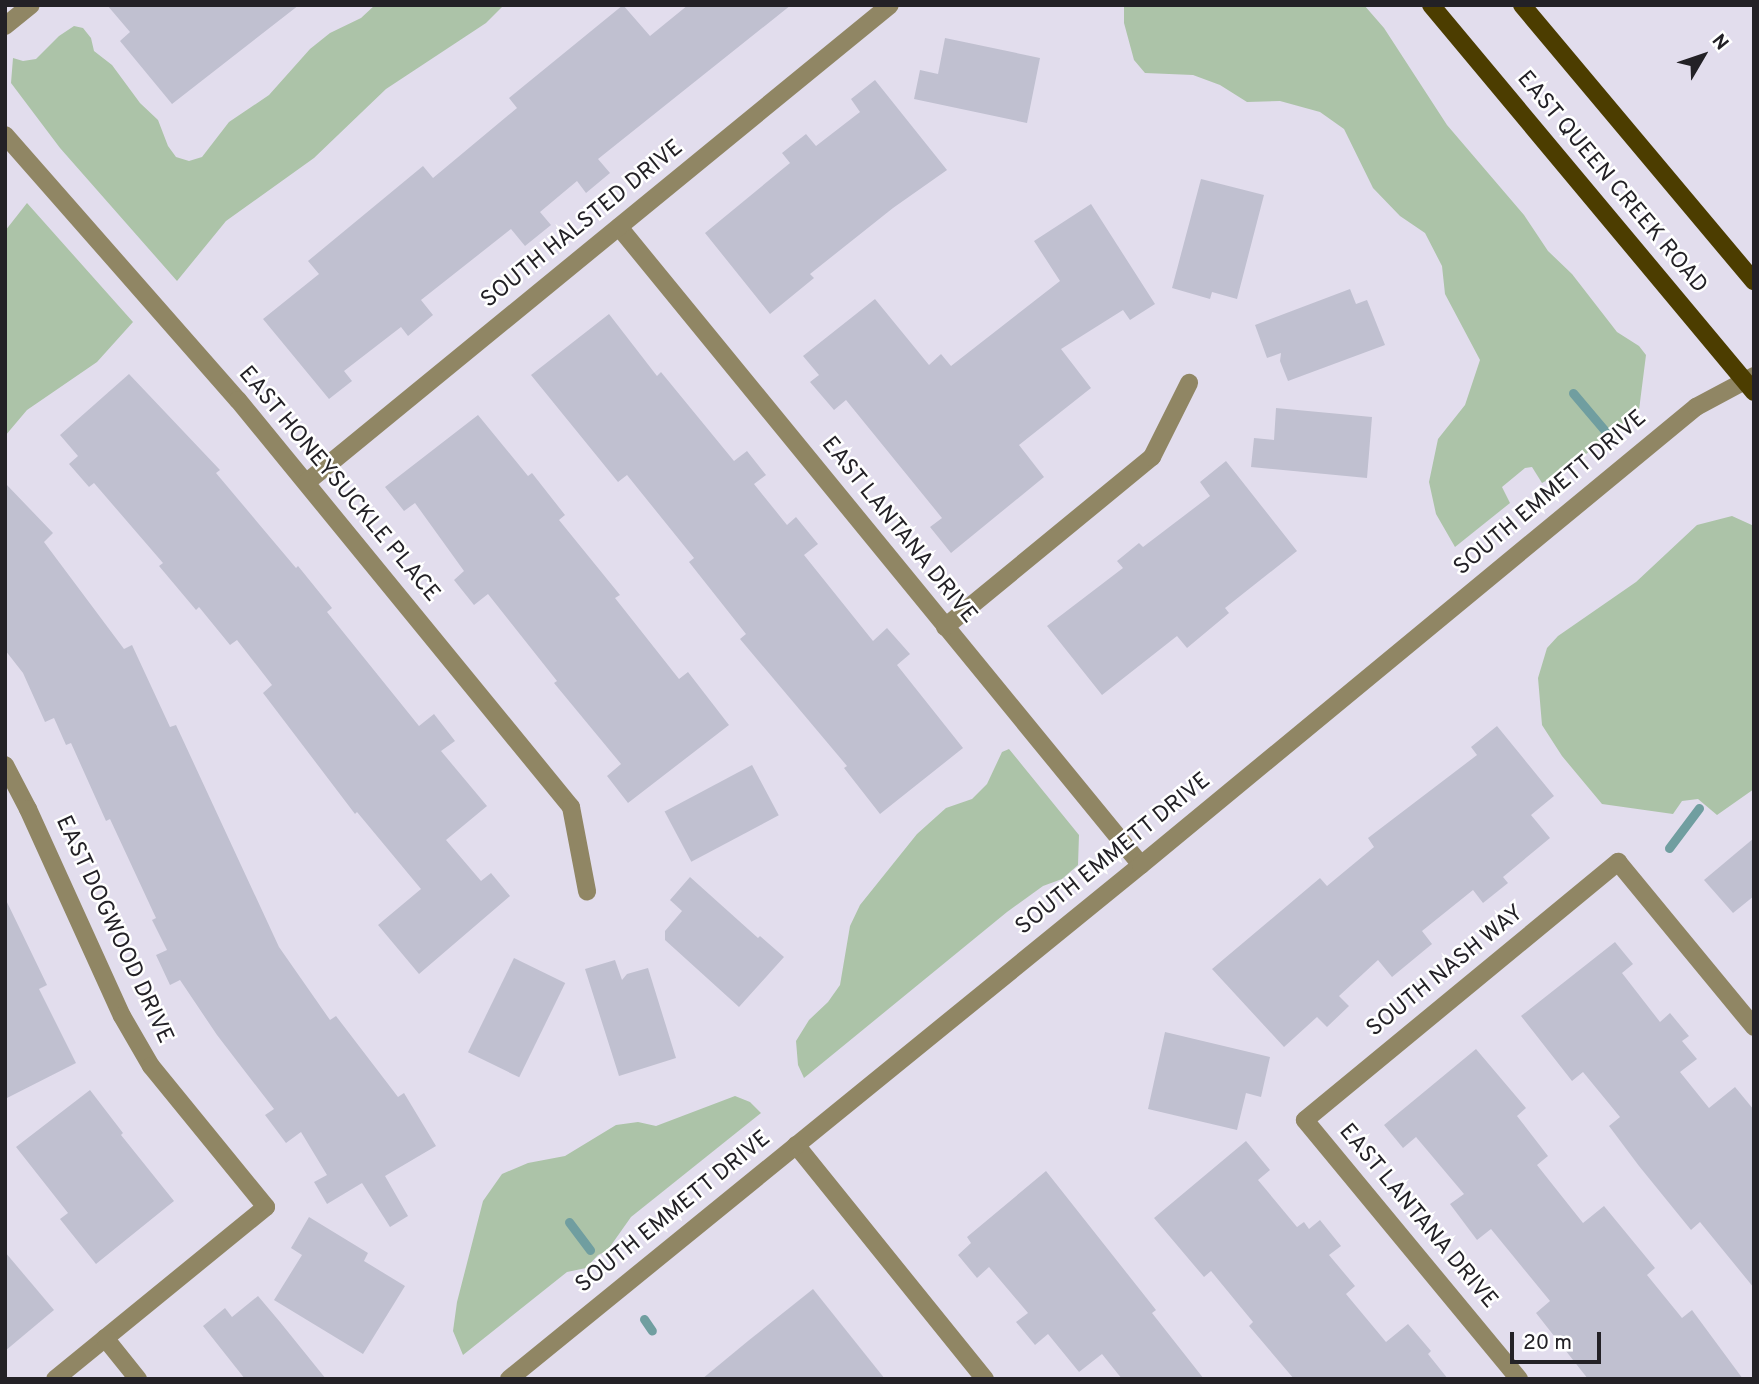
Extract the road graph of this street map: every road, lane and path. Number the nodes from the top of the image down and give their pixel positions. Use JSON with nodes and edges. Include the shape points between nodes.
{"nodes":[{"id":1,"x":31,"y":5,"type":"edge"},
{"id":2,"x":890,"y":5,"type":"edge"},
{"id":3,"x":1431,"y":5,"type":"edge"},
{"id":4,"x":1522,"y":5,"type":"edge"},
{"id":5,"x":5,"y":26,"type":"edge"},
{"id":6,"x":5,"y":135,"type":"edge"},
{"id":7,"x":619,"y":227,"type":"junction"},
{"id":8,"x":1754,"y":281,"type":"edge"},
{"id":9,"x":1189,"y":383,"type":"dead end"},
{"id":10,"x":1751,"y":383,"type":"edge"},
{"id":11,"x":307,"y":482,"type":"junction"},
{"id":12,"x":945,"y":627,"type":"junction"},
{"id":13,"x":5,"y":765,"type":"edge"},
{"id":14,"x":1141,"y":865,"type":"junction"},
{"id":15,"x":587,"y":891,"type":"dead end"},
{"id":16,"x":1754,"y":1027,"type":"edge"},
{"id":17,"x":1305,"y":1120,"type":"joint"},
{"id":18,"x":796,"y":1145,"type":"junction"},
{"id":19,"x":105,"y":1338,"type":"junction"},
{"id":20,"x":984,"y":1378,"type":"edge"},
{"id":21,"x":55,"y":1379,"type":"edge"},
{"id":22,"x":138,"y":1379,"type":"edge"},
{"id":23,"x":509,"y":1379,"type":"edge"},
{"id":24,"x":1519,"y":1379,"type":"edge"}],
"edges":[{"from":1,"to":5,"type":"street"},
{"from":2,"to":7,"type":"street","name":"SOUTH HALSTED DRIVE"},
{"from":3,"to":10,"type":"main road","name":"EAST QUEEN CREEK ROAD"},
{"from":4,"to":8,"type":"main road","name":"EAST QUEEN CREEK ROAD"},
{"from":6,"to":11,"type":"street","name":"EAST HONEYSUCKLE PLACE"},
{"from":7,"to":11,"type":"street","name":"SOUTH HALSTED DRIVE"},
{"from":7,"to":12,"type":"street","name":"EAST LANTANA DRIVE"},
{"from":9,"to":12,"type":"street","via":[[1152,457]]},
{"from":10,"to":14,"type":"street","name":"SOUTH EMMETT DRIVE","via":[[1696,407]]},
{"from":11,"to":15,"type":"street","name":"EAST HONEYSUCKLE PLACE","via":[[571,807]]},
{"from":12,"to":14,"type":"street","name":"EAST LANTANA DRIVE"},
{"from":13,"to":19,"type":"street","name":"EAST DOGWOOD DRIVE","via":[[122,1016],[151,1066],[266,1206]]},
{"from":14,"to":18,"type":"street","name":"SOUTH EMMETT DRIVE"},
{"from":16,"to":17,"type":"street","name":"SOUTH NASH WAY","via":[[1618,862]]},
{"from":17,"to":24,"type":"street","name":"EAST LANTANA DRIVE"},
{"from":18,"to":20,"type":"street"},
{"from":18,"to":23,"type":"street","name":"SOUTH EMMETT DRIVE"},
{"from":19,"to":21,"type":"street"},
{"from":19,"to":22,"type":"street"}]}
